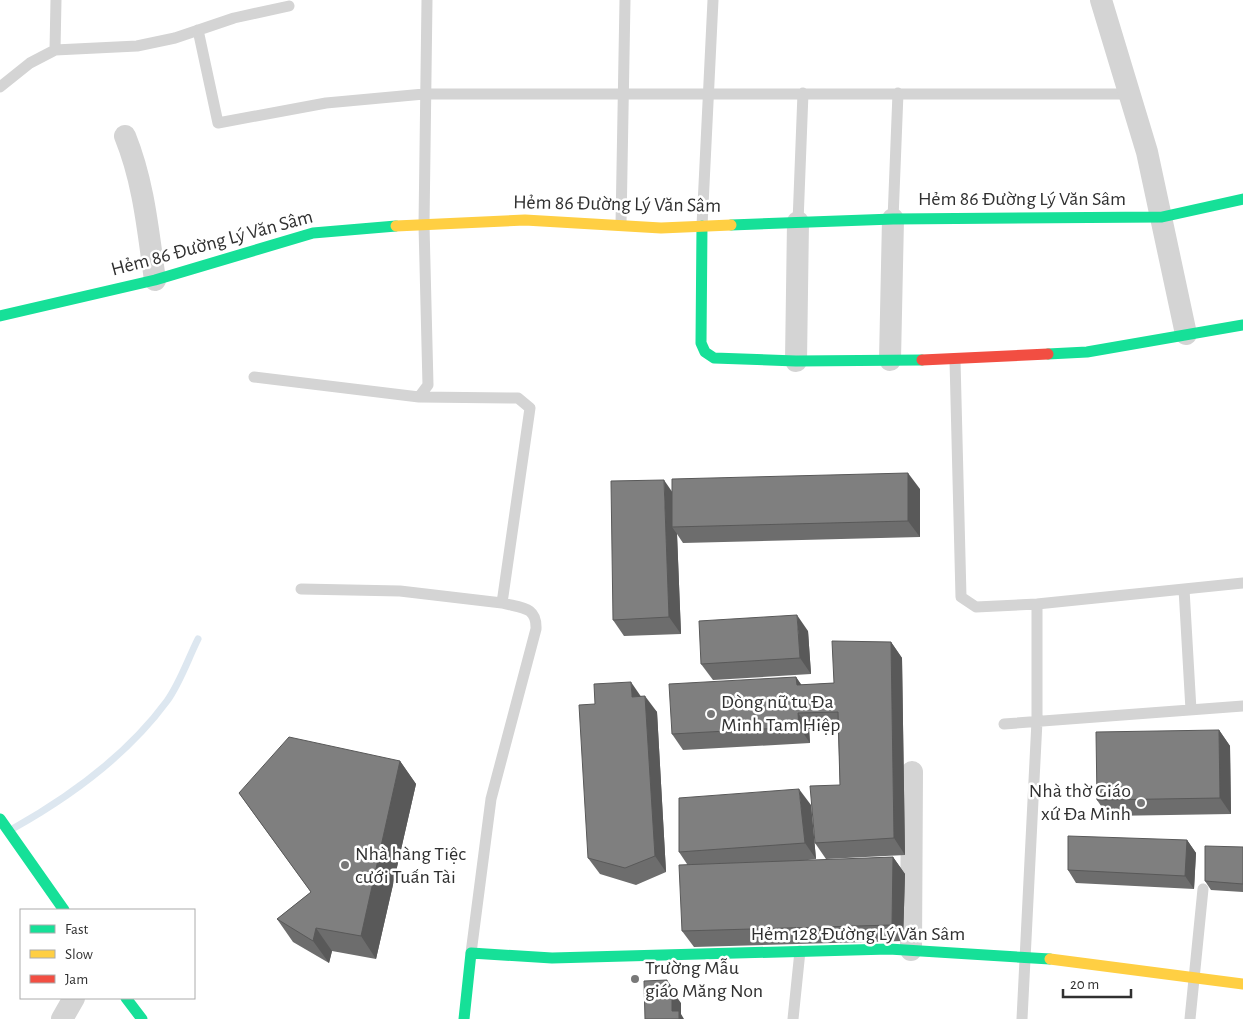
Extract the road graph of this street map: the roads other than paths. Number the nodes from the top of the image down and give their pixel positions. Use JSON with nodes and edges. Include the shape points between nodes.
{"nodes":[{"id":1,"x":56,"y":0,"type":"edge"},
{"id":2,"x":427,"y":0,"type":"edge"},
{"id":3,"x":625,"y":0,"type":"edge"},
{"id":4,"x":713,"y":0,"type":"edge"},
{"id":5,"x":1101,"y":0,"type":"edge"},
{"id":6,"x":289,"y":6,"type":"dead end"},
{"id":7,"x":198,"y":30,"type":"junction"},
{"id":8,"x":55,"y":50,"type":"junction"},
{"id":9,"x":0,"y":87,"type":"edge"},
{"id":10,"x":624,"y":93,"type":"junction"},
{"id":11,"x":708,"y":93,"type":"junction"},
{"id":12,"x":803,"y":93,"type":"junction"},
{"id":13,"x":898,"y":93,"type":"junction"},
{"id":14,"x":424,"y":94,"type":"junction"},
{"id":15,"x":1131,"y":94,"type":"junction"},
{"id":16,"x":125,"y":136,"type":"dead end"},
{"id":17,"x":1243,"y":199,"type":"edge"},
{"id":18,"x":1162,"y":217,"type":"junction"},
{"id":19,"x":893,"y":219,"type":"junction"},
{"id":20,"x":798,"y":222,"type":"junction"},
{"id":21,"x":424,"y":225,"type":"junction"},
{"id":22,"x":621,"y":226,"type":"junction"},
{"id":23,"x":702,"y":226,"type":"junction"},
{"id":24,"x":156,"y":280,"type":"junction"},
{"id":25,"x":0,"y":316,"type":"edge"},
{"id":26,"x":1243,"y":325,"type":"edge"},
{"id":27,"x":1186,"y":334,"type":"junction"},
{"id":28,"x":890,"y":360,"type":"junction"},
{"id":29,"x":955,"y":360,"type":"junction"},
{"id":30,"x":796,"y":361,"type":"junction"},
{"id":31,"x":254,"y":377,"type":"dead end"},
{"id":32,"x":419,"y":397,"type":"junction"},
{"id":33,"x":1243,"y":583,"type":"edge"},
{"id":34,"x":301,"y":589,"type":"dead end"},
{"id":35,"x":1184,"y":589,"type":"junction"},
{"id":36,"x":502,"y":604,"type":"junction"},
{"id":37,"x":1037,"y":604,"type":"junction"},
{"id":38,"x":1243,"y":706,"type":"edge"},
{"id":39,"x":1191,"y":710,"type":"junction"},
{"id":40,"x":1038,"y":721,"type":"junction"},
{"id":41,"x":1004,"y":724,"type":"dead end"},
{"id":42,"x":912,"y":772,"type":"dead end"},
{"id":43,"x":0,"y":819,"type":"edge"},
{"id":44,"x":1203,"y":890,"type":"edge"},
{"id":45,"x":63,"y":909,"type":"edge"},
{"id":46,"x":911,"y":950,"type":"junction"},
{"id":47,"x":800,"y":952,"type":"junction"},
{"id":48,"x":472,"y":953,"type":"junction"},
{"id":49,"x":1026,"y":956,"type":"junction"},
{"id":50,"x":1194,"y":977,"type":"junction"},
{"id":51,"x":1243,"y":984,"type":"edge"},
{"id":52,"x":73,"y":999,"type":"edge"},
{"id":53,"x":127,"y":999,"type":"edge"},
{"id":54,"x":62,"y":1019,"type":"edge"},
{"id":55,"x":142,"y":1019,"type":"edge"},
{"id":56,"x":464,"y":1019,"type":"edge"},
{"id":57,"x":793,"y":1019,"type":"edge"},
{"id":58,"x":1022,"y":1019,"type":"edge"},
{"id":59,"x":1190,"y":1019,"type":"edge"}],
"edges":[{"from":1,"to":8,"type":"lane"},
{"from":2,"to":14,"type":"lane"},
{"from":3,"to":10,"type":"lane"},
{"from":4,"to":11,"type":"lane"},
{"from":5,"to":15,"type":"street"},
{"from":6,"to":7,"type":"lane"},
{"from":7,"to":8,"type":"lane","via":[[138,46]]},
{"from":7,"to":14,"type":"lane","via":[[218,123],[326,103]]},
{"from":8,"to":9,"type":"lane","via":[[30,63]]},
{"from":10,"to":11,"type":"lane"},
{"from":10,"to":14,"type":"lane"},
{"from":10,"to":22,"type":"lane"},
{"from":11,"to":12,"type":"lane"},
{"from":11,"to":23,"type":"lane"},
{"from":12,"to":13,"type":"lane"},
{"from":12,"to":20,"type":"lane"},
{"from":13,"to":15,"type":"lane"},
{"from":13,"to":19,"type":"lane"},
{"from":14,"to":21,"type":"lane"},
{"from":15,"to":18,"type":"street"},
{"from":16,"to":24,"type":"street","via":[[142,187]]},
{"from":17,"to":18,"type":"street","name":"Hẻm 86 Đường Lý Văn Sâm"},
{"from":18,"to":19,"type":"street","name":"Hẻm 86 Đường Lý Văn Sâm"},
{"from":18,"to":27,"type":"street"},
{"from":19,"to":20,"type":"street","name":"Hẻm 86 Đường Lý Văn Sâm"},
{"from":19,"to":28,"type":"street"},
{"from":20,"to":23,"type":"street","name":"Hẻm 86 Đường Lý Văn Sâm"},
{"from":20,"to":30,"type":"street"},
{"from":21,"to":22,"type":"street","name":"Hẻm 86 Đường Lý Văn Sâm","via":[[525,220]]},
{"from":21,"to":24,"type":"street","name":"Hẻm 86 Đường Lý Văn Sâm","via":[[313,233]]},
{"from":21,"to":32,"type":"lane","via":[[428,385]]},
{"from":22,"to":23,"type":"street","name":"Hẻm 86 Đường Lý Văn Sâm"},
{"from":23,"to":30,"type":"street","via":[[701,343],[705,352],[714,358]]},
{"from":24,"to":25,"type":"street","name":"Hẻm 86 Đường Lý Văn Sâm"},
{"from":26,"to":27,"type":"street"},
{"from":27,"to":29,"type":"street","via":[[1087,352]]},
{"from":28,"to":29,"type":"street"},
{"from":28,"to":30,"type":"street"},
{"from":29,"to":37,"type":"lane","via":[[961,597],[976,607]]},
{"from":31,"to":32,"type":"lane"},
{"from":32,"to":36,"type":"lane","via":[[518,398],[530,408]]},
{"from":33,"to":35,"type":"lane"},
{"from":34,"to":36,"type":"lane","via":[[400,591]]},
{"from":35,"to":37,"type":"lane"},
{"from":35,"to":39,"type":"lane"},
{"from":36,"to":48,"type":"lane","via":[[531,611],[537,618],[536,630],[490,799]]},
{"from":37,"to":40,"type":"lane"},
{"from":38,"to":39,"type":"lane"},
{"from":39,"to":40,"type":"lane"},
{"from":40,"to":41,"type":"lane"},
{"from":40,"to":49,"type":"lane"},
{"from":42,"to":46,"type":"street"},
{"from":43,"to":45,"type":"street"},
{"from":44,"to":50,"type":"lane"},
{"from":46,"to":47,"type":"street","name":"Hẻm 128 Đường Lý Văn Sâm"},
{"from":46,"to":49,"type":"street","name":"Hẻm 128 Đường Lý Văn Sâm"},
{"from":47,"to":48,"type":"street","name":"Hẻm 128 Đường Lý Văn Sâm","via":[[552,958]]},
{"from":47,"to":57,"type":"lane"},
{"from":48,"to":56,"type":"street"},
{"from":49,"to":50,"type":"street","name":"Hẻm 128 Đường Lý Văn Sâm"},
{"from":49,"to":58,"type":"lane"},
{"from":50,"to":51,"type":"street","name":"Hẻm 128 Đường Lý Văn Sâm"},
{"from":50,"to":59,"type":"lane"},
{"from":52,"to":54,"type":"street"},
{"from":53,"to":55,"type":"street"}]}
